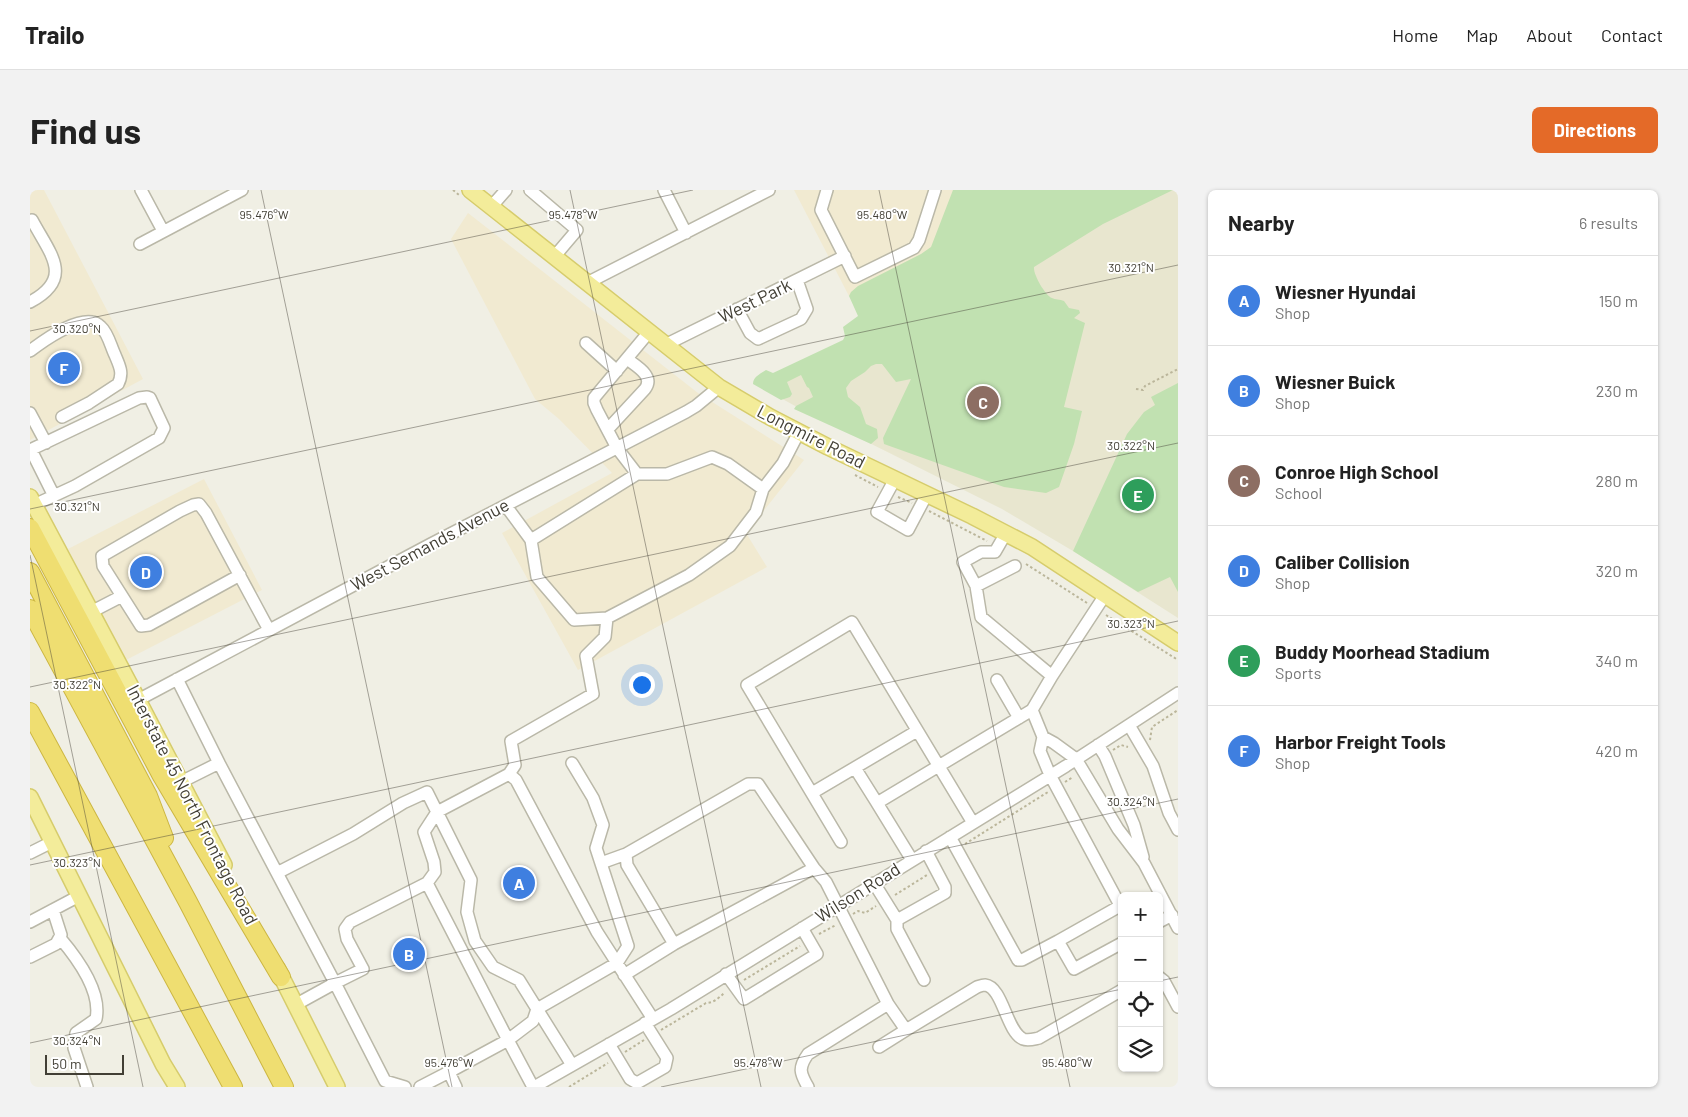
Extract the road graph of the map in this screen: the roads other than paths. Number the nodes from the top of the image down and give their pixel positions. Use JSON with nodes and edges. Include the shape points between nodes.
{"nodes":[{"id":1,"x":141,"y":190,"type":"edge"},
{"id":2,"x":242,"y":190,"type":"edge"},
{"id":3,"x":470,"y":190,"type":"edge"},
{"id":4,"x":506,"y":190,"type":"edge"},
{"id":5,"x":530,"y":190,"type":"edge"},
{"id":6,"x":664,"y":190,"type":"edge"},
{"id":7,"x":769,"y":190,"type":"edge"},
{"id":8,"x":826,"y":190,"type":"edge"},
{"id":9,"x":935,"y":190,"type":"edge"},
{"id":10,"x":491,"y":207,"type":"junction"},
{"id":11,"x":32,"y":220,"type":"dead end"},
{"id":12,"x":164,"y":231,"type":"junction"},
{"id":13,"x":686,"y":233,"type":"junction"},
{"id":14,"x":140,"y":244,"type":"dead end"},
{"id":15,"x":845,"y":256,"type":"junction"},
{"id":16,"x":554,"y":257,"type":"junction"},
{"id":17,"x":797,"y":280,"type":"junction"},
{"id":18,"x":587,"y":283,"type":"junction"},
{"id":19,"x":30,"y":302,"type":"edge"},
{"id":20,"x":737,"y":309,"type":"junction"},
{"id":21,"x":649,"y":332,"type":"junction"},
{"id":22,"x":586,"y":343,"type":"dead end"},
{"id":23,"x":665,"y":345,"type":"junction"},
{"id":24,"x":30,"y":352,"type":"edge"},
{"id":25,"x":627,"y":359,"type":"junction"},
{"id":26,"x":617,"y":370,"type":"junction"},
{"id":27,"x":719,"y":387,"type":"junction"},
{"id":28,"x":30,"y":413,"type":"edge"},
{"id":29,"x":62,"y":417,"type":"dead end"},
{"id":30,"x":608,"y":429,"type":"junction"},
{"id":31,"x":799,"y":432,"type":"junction"},
{"id":32,"x":46,"y":443,"type":"junction"},
{"id":33,"x":617,"y":448,"type":"junction"},
{"id":34,"x":30,"y":450,"type":"edge"},
{"id":35,"x":636,"y":474,"type":"junction"},
{"id":36,"x":895,"y":479,"type":"junction"},
{"id":37,"x":763,"y":489,"type":"junction"},
{"id":38,"x":926,"y":494,"type":"junction"},
{"id":39,"x":54,"y":496,"type":"junction"},
{"id":40,"x":32,"y":501,"type":"edge"},
{"id":41,"x":506,"y":506,"type":"junction"},
{"id":42,"x":31,"y":530,"type":"edge"},
{"id":43,"x":1006,"y":533,"type":"junction"},
{"id":44,"x":531,"y":540,"type":"junction"},
{"id":45,"x":1016,"y":566,"type":"dead end"},
{"id":46,"x":30,"y":572,"type":"edge"},
{"id":47,"x":240,"y":575,"type":"junction"},
{"id":48,"x":976,"y":586,"type":"junction"},
{"id":49,"x":1105,"y":595,"type":"junction"},
{"id":50,"x":122,"y":596,"type":"junction"},
{"id":51,"x":30,"y":609,"type":"edge"},
{"id":52,"x":92,"y":612,"type":"junction"},
{"id":53,"x":607,"y":618,"type":"junction"},
{"id":54,"x":269,"y":630,"type":"junction"},
{"id":55,"x":1178,"y":643,"type":"edge"},
{"id":56,"x":1052,"y":676,"type":"junction"},
{"id":57,"x":177,"y":679,"type":"junction"},
{"id":58,"x":997,"y":680,"type":"dead end"},
{"id":59,"x":1178,"y":693,"type":"edge"},
{"id":60,"x":138,"y":700,"type":"junction"},
{"id":61,"x":1032,"y":710,"type":"junction"},
{"id":62,"x":30,"y":712,"type":"edge"},
{"id":63,"x":1019,"y":718,"type":"junction"},
{"id":64,"x":1130,"y":725,"type":"junction"},
{"id":65,"x":917,"y":731,"type":"junction"},
{"id":66,"x":1043,"y":737,"type":"junction"},
{"id":67,"x":1098,"y":745,"type":"junction"},
{"id":68,"x":1076,"y":759,"type":"junction"},
{"id":69,"x":219,"y":763,"type":"junction"},
{"id":70,"x":572,"y":763,"type":"dead end"},
{"id":71,"x":938,"y":766,"type":"junction"},
{"id":72,"x":856,"y":768,"type":"junction"},
{"id":73,"x":509,"y":774,"type":"junction"},
{"id":74,"x":1050,"y":775,"type":"junction"},
{"id":75,"x":181,"y":782,"type":"junction"},
{"id":76,"x":812,"y":793,"type":"junction"},
{"id":77,"x":30,"y":797,"type":"edge"},
{"id":78,"x":877,"y":803,"type":"junction"},
{"id":79,"x":437,"y":812,"type":"junction"},
{"id":80,"x":972,"y":823,"type":"junction"},
{"id":81,"x":1178,"y":830,"type":"edge"},
{"id":82,"x":950,"y":837,"type":"junction"},
{"id":83,"x":52,"y":842,"type":"junction"},
{"id":84,"x":841,"y":842,"type":"dead end"},
{"id":85,"x":926,"y":851,"type":"junction"},
{"id":86,"x":30,"y":853,"type":"edge"},
{"id":87,"x":626,"y":854,"type":"junction"},
{"id":88,"x":912,"y":860,"type":"junction"},
{"id":89,"x":601,"y":863,"type":"junction"},
{"id":90,"x":1144,"y":863,"type":"junction"},
{"id":91,"x":814,"y":868,"type":"junction"},
{"id":92,"x":277,"y":873,"type":"junction"},
{"id":93,"x":427,"y":882,"type":"junction"},
{"id":94,"x":874,"y":884,"type":"junction"},
{"id":95,"x":79,"y":896,"type":"junction"},
{"id":96,"x":188,"y":902,"type":"junction"},
{"id":97,"x":1118,"y":902,"type":"edge"},
{"id":98,"x":839,"y":905,"type":"junction"},
{"id":99,"x":53,"y":910,"type":"junction"},
{"id":100,"x":1118,"y":910,"type":"edge"},
{"id":101,"x":897,"y":920,"type":"junction"},
{"id":102,"x":1176,"y":921,"type":"edge"},
{"id":103,"x":30,"y":922,"type":"edge"},
{"id":104,"x":1163,"y":922,"type":"edge"},
{"id":105,"x":802,"y":928,"type":"junction"},
{"id":106,"x":60,"y":938,"type":"junction"},
{"id":107,"x":1058,"y":941,"type":"junction"},
{"id":108,"x":674,"y":944,"type":"junction"},
{"id":109,"x":1118,"y":945,"type":"edge"},
{"id":110,"x":30,"y":957,"type":"edge"},
{"id":111,"x":617,"y":963,"type":"junction"},
{"id":112,"x":726,"y":974,"type":"junction"},
{"id":113,"x":624,"y":975,"type":"junction"},
{"id":114,"x":281,"y":977,"type":"junction"},
{"id":115,"x":924,"y":980,"type":"dead end"},
{"id":116,"x":1163,"y":980,"type":"edge"},
{"id":117,"x":335,"y":983,"type":"junction"},
{"id":118,"x":1118,"y":992,"type":"edge"},
{"id":119,"x":888,"y":1004,"type":"junction"},
{"id":120,"x":295,"y":1005,"type":"junction"},
{"id":121,"x":1178,"y":1007,"type":"edge"},
{"id":122,"x":537,"y":1009,"type":"junction"},
{"id":123,"x":649,"y":1021,"type":"junction"},
{"id":124,"x":906,"y":1030,"type":"junction"},
{"id":125,"x":508,"y":1040,"type":"junction"},
{"id":126,"x":609,"y":1044,"type":"junction"},
{"id":127,"x":879,"y":1047,"type":"dead end"},
{"id":128,"x":572,"y":1065,"type":"junction"},
{"id":129,"x":449,"y":1072,"type":"junction"},
{"id":130,"x":87,"y":1087,"type":"edge"},
{"id":131,"x":177,"y":1087,"type":"edge"},
{"id":132,"x":233,"y":1087,"type":"edge"},
{"id":133,"x":284,"y":1087,"type":"edge"},
{"id":134,"x":338,"y":1087,"type":"edge"},
{"id":135,"x":405,"y":1087,"type":"edge"},
{"id":136,"x":420,"y":1087,"type":"edge"},
{"id":137,"x":456,"y":1087,"type":"edge"},
{"id":138,"x":534,"y":1087,"type":"edge"},
{"id":139,"x":808,"y":1087,"type":"edge"}],
"edges":[{"from":1,"to":12,"type":"street"},
{"from":2,"to":12,"type":"street"},
{"from":3,"to":10,"type":"main road","name":"Longmire Road"},
{"from":4,"to":10,"type":"street"},
{"from":5,"to":16,"type":"street","via":[[577,230]]},
{"from":6,"to":13,"type":"street"},
{"from":7,"to":13,"type":"street"},
{"from":8,"to":15,"type":"street","via":[[821,210]]},
{"from":9,"to":15,"type":"street","via":[[914,248],[855,277]]},
{"from":10,"to":16,"type":"main road","name":"Longmire Road"},
{"from":11,"to":19,"type":"street","via":[[56,266],[56,276],[42,296]]},
{"from":12,"to":14,"type":"street"},
{"from":13,"to":18,"type":"street"},
{"from":15,"to":17,"type":"street","name":"West Park"},
{"from":16,"to":18,"type":"main road","name":"Longmire Road"},
{"from":17,"to":20,"type":"street","name":"West Park"},
{"from":17,"to":20,"type":"street","via":[[807,309],[801,319],[758,339],[750,333]]},
{"from":18,"to":21,"type":"main road","name":"Longmire Road"},
{"from":20,"to":23,"type":"street","name":"West Park"},
{"from":21,"to":23,"type":"main road","name":"Longmire Road"},
{"from":21,"to":25,"type":"street"},
{"from":22,"to":26,"type":"street"},
{"from":23,"to":27,"type":"main road","name":"Longmire Road"},
{"from":24,"to":29,"type":"street","via":[[74,325],[93,322],[103,329],[121,370],[121,379],[89,403]]},
{"from":25,"to":26,"type":"street"},
{"from":25,"to":30,"type":"street","via":[[645,374],[649,382]]},
{"from":26,"to":30,"type":"street","via":[[594,398]]},
{"from":27,"to":31,"type":"main road","name":"Longmire Road"},
{"from":27,"to":33,"type":"street","name":"West Semands Avenue","via":[[696,406]]},
{"from":28,"to":32,"type":"street"},
{"from":30,"to":33,"type":"street"},
{"from":31,"to":36,"type":"main road","name":"Longmire Road"},
{"from":31,"to":37,"type":"street","via":[[783,463]]},
{"from":32,"to":34,"type":"street"},
{"from":32,"to":39,"type":"street","via":[[139,398],[150,398],[164,428],[159,438]]},
{"from":33,"to":35,"type":"street"},
{"from":33,"to":41,"type":"street","name":"West Semands Avenue"},
{"from":34,"to":39,"type":"street"},
{"from":35,"to":37,"type":"street","via":[[667,474],[712,458],[728,464]]},
{"from":35,"to":44,"type":"street"},
{"from":36,"to":38,"type":"main road","name":"Longmire Road"},
{"from":36,"to":38,"type":"street","via":[[877,512],[908,530]]},
{"from":37,"to":53,"type":"street","via":[[756,512],[730,546],[689,575]]},
{"from":38,"to":43,"type":"main road","name":"Longmire Road"},
{"from":39,"to":40,"type":"street"},
{"from":40,"to":52,"type":"main road","name":"Interstate 45 North Frontage Road"},
{"from":41,"to":44,"type":"street"},
{"from":41,"to":54,"type":"street","name":"West Semands Avenue"},
{"from":42,"to":114,"type":"highway","via":[[162,776]]},
{"from":43,"to":48,"type":"street","via":[[995,552],[981,552],[963,562]]},
{"from":43,"to":49,"type":"main road","name":"Longmire Road"},
{"from":44,"to":53,"type":"street","via":[[537,577],[574,620]]},
{"from":45,"to":48,"type":"street"},
{"from":46,"to":96,"type":"highway","via":[[148,796]]},
{"from":47,"to":50,"type":"street","via":[[149,625],[141,626]]},
{"from":47,"to":50,"type":"street","via":[[206,513],[199,504],[193,505],[102,556],[103,566]]},
{"from":47,"to":54,"type":"street"},
{"from":48,"to":56,"type":"street","via":[[981,617]]},
{"from":49,"to":55,"type":"main road","name":"Longmire Road"},
{"from":49,"to":56,"type":"street"},
{"from":50,"to":52,"type":"street"},
{"from":51,"to":96,"type":"highway"},
{"from":52,"to":60,"type":"main road","name":"Interstate 45 North Frontage Road"},
{"from":53,"to":73,"type":"street","via":[[605,637],[586,656],[593,694],[511,740],[515,765]]},
{"from":54,"to":57,"type":"street","name":"West Semands Avenue"},
{"from":56,"to":61,"type":"street"},
{"from":57,"to":60,"type":"street","name":"West Semands Avenue"},
{"from":57,"to":69,"type":"street"},
{"from":58,"to":63,"type":"street"},
{"from":59,"to":64,"type":"street","name":"Wilson Road"},
{"from":60,"to":75,"type":"main road","name":"Interstate 45 North Frontage Road"},
{"from":61,"to":63,"type":"street"},
{"from":61,"to":66,"type":"street"},
{"from":62,"to":132,"type":"highway"},
{"from":63,"to":71,"type":"street"},
{"from":64,"to":67,"type":"street","name":"Wilson Road"},
{"from":64,"to":81,"type":"street","via":[[1153,766]]},
{"from":65,"to":71,"type":"street"},
{"from":65,"to":72,"type":"street"},
{"from":65,"to":76,"type":"street","via":[[852,622],[747,685]]},
{"from":66,"to":68,"type":"street"},
{"from":66,"to":74,"type":"street","via":[[1040,751]]},
{"from":67,"to":68,"type":"street","name":"Wilson Road"},
{"from":67,"to":90,"type":"street","via":[[1134,825]]},
{"from":68,"to":74,"type":"street","name":"Wilson Road"},
{"from":68,"to":90,"type":"street","via":[[1118,829]]},
{"from":69,"to":75,"type":"street"},
{"from":69,"to":92,"type":"street"},
{"from":70,"to":89,"type":"street","via":[[593,798],[603,825],[596,848]]},
{"from":71,"to":78,"type":"street"},
{"from":71,"to":80,"type":"street"},
{"from":72,"to":76,"type":"street"},
{"from":72,"to":78,"type":"street"},
{"from":73,"to":79,"type":"street"},
{"from":73,"to":111,"type":"street","via":[[516,780]]},
{"from":74,"to":80,"type":"street","name":"Wilson Road"},
{"from":74,"to":97,"type":"street"},
{"from":75,"to":114,"type":"main road","name":"Interstate 45 North Frontage Road"},
{"from":76,"to":84,"type":"street"},
{"from":77,"to":83,"type":"main road"},
{"from":78,"to":88,"type":"street"},
{"from":79,"to":92,"type":"street","via":[[427,792]]},
{"from":79,"to":93,"type":"street","via":[[424,832],[435,872]]},
{"from":79,"to":122,"type":"street","via":[[471,880],[467,912],[475,941],[493,967],[519,980]]},
{"from":80,"to":82,"type":"street","name":"Wilson Road"},
{"from":82,"to":85,"type":"street","name":"Wilson Road"},
{"from":82,"to":107,"type":"street","via":[[1018,960]]},
{"from":83,"to":86,"type":"street"},
{"from":83,"to":95,"type":"main road"},
{"from":85,"to":88,"type":"street","name":"Wilson Road"},
{"from":85,"to":101,"type":"street","via":[[946,890]]},
{"from":87,"to":89,"type":"street"},
{"from":87,"to":91,"type":"street","via":[[748,784],[758,784]]},
{"from":87,"to":108,"type":"street","via":[[627,865]]},
{"from":88,"to":94,"type":"street","name":"Wilson Road"},
{"from":89,"to":111,"type":"street","via":[[628,946]]},
{"from":90,"to":102,"type":"street"},
{"from":91,"to":98,"type":"street"},
{"from":91,"to":108,"type":"street"},
{"from":92,"to":117,"type":"street"},
{"from":93,"to":117,"type":"street","via":[[350,922],[345,929],[347,939],[363,969]]},
{"from":93,"to":125,"type":"street"},
{"from":94,"to":98,"type":"street","name":"Wilson Road"},
{"from":94,"to":101,"type":"street"},
{"from":95,"to":99,"type":"street"},
{"from":95,"to":131,"type":"main road"},
{"from":96,"to":133,"type":"highway"},
{"from":98,"to":105,"type":"street","name":"Wilson Road"},
{"from":98,"to":119,"type":"street"},
{"from":99,"to":103,"type":"street"},
{"from":99,"to":106,"type":"street"},
{"from":100,"to":107,"type":"street"},
{"from":101,"to":115,"type":"street","via":[[897,929]]},
{"from":102,"to":104,"type":"street"},
{"from":105,"to":112,"type":"street","name":"Wilson Road"},
{"from":105,"to":112,"type":"street","via":[[817,954],[744,999]]},
{"from":106,"to":110,"type":"street","via":[[56,944]]},
{"from":106,"to":130,"type":"street","via":[[79,961],[96,998],[96,1019],[76,1033],[74,1048]]},
{"from":107,"to":109,"type":"street","via":[[1074,969]]},
{"from":108,"to":113,"type":"street"},
{"from":111,"to":113,"type":"street"},
{"from":111,"to":122,"type":"street"},
{"from":112,"to":123,"type":"street","name":"Wilson Road"},
{"from":113,"to":123,"type":"street"},
{"from":114,"to":120,"type":"main road","name":"Interstate 45 North Frontage Road"},
{"from":116,"to":121,"type":"street"},
{"from":117,"to":120,"type":"street"},
{"from":117,"to":135,"type":"street","via":[[385,1081]]},
{"from":118,"to":124,"type":"street","via":[[1039,1038],[1030,1040],[1022,1039],[1016,1032],[996,994],[985,985]]},
{"from":119,"to":124,"type":"street"},
{"from":119,"to":139,"type":"street","via":[[808,1054],[800,1069]]},
{"from":120,"to":134,"type":"main road","name":"Interstate 45 North Frontage Road"},
{"from":122,"to":125,"type":"street","via":[[533,1022]]},
{"from":122,"to":128,"type":"street"},
{"from":123,"to":126,"type":"street","name":"Wilson Road"},
{"from":123,"to":126,"type":"street","via":[[667,1058],[664,1067],[637,1083],[630,1079]]},
{"from":124,"to":127,"type":"street"},
{"from":125,"to":129,"type":"street"},
{"from":125,"to":138,"type":"street"},
{"from":126,"to":128,"type":"street","name":"Wilson Road"},
{"from":128,"to":138,"type":"street","name":"Wilson Road"},
{"from":129,"to":136,"type":"street"},
{"from":129,"to":137,"type":"street"}]}
